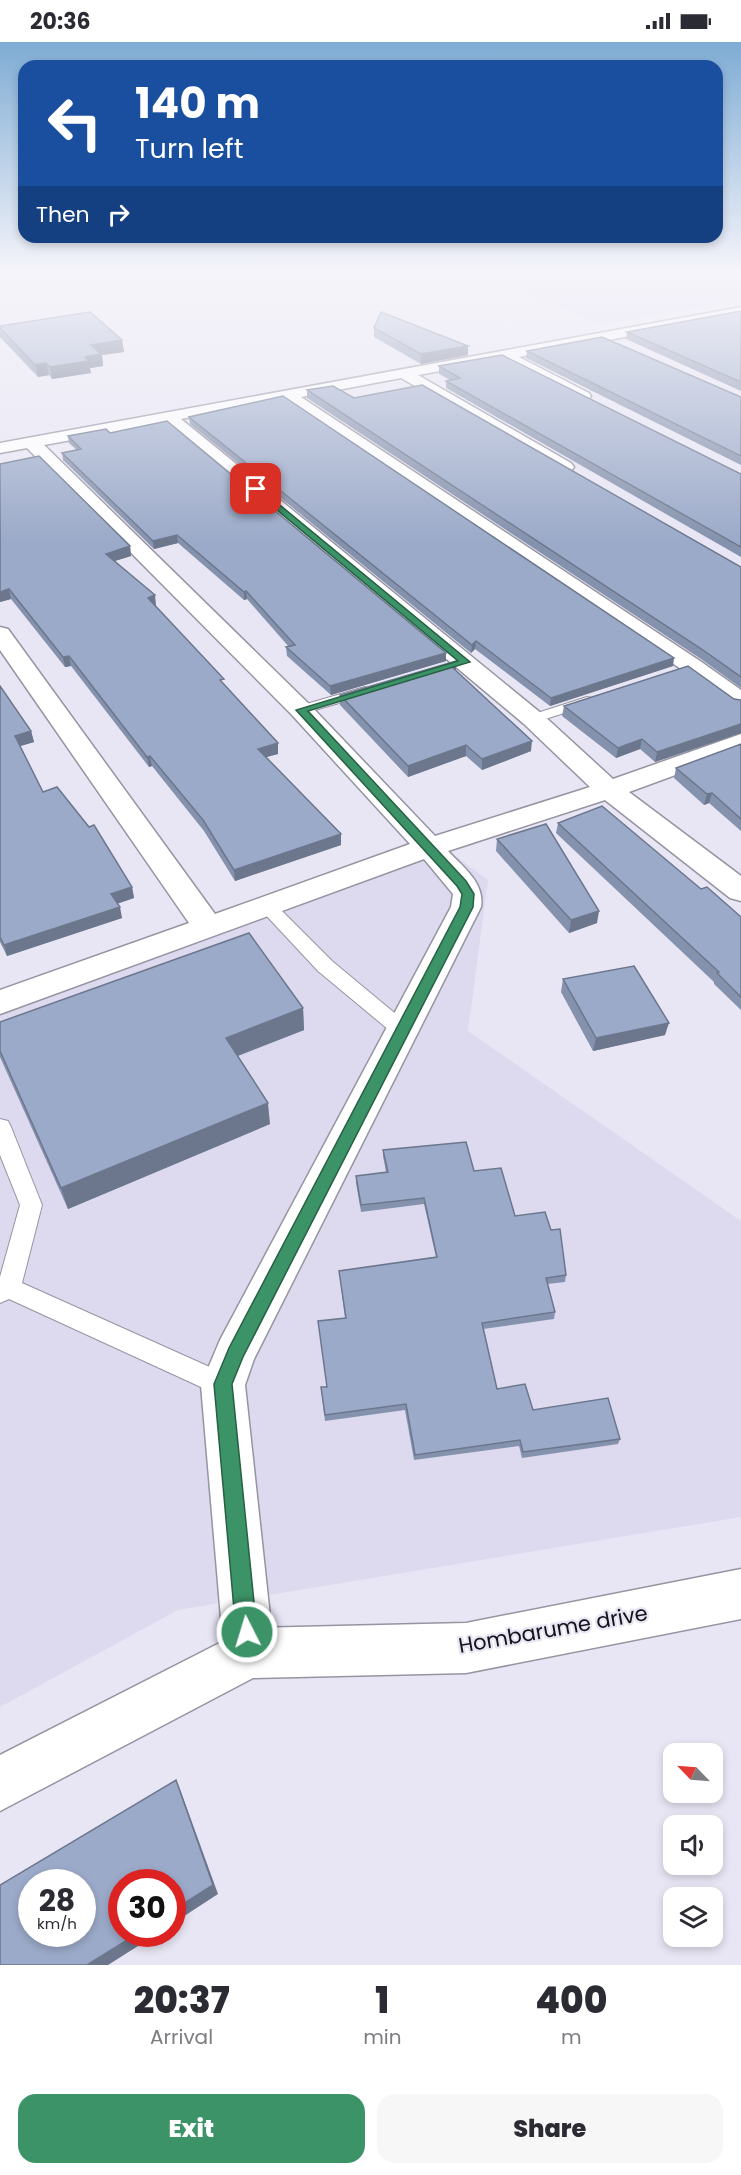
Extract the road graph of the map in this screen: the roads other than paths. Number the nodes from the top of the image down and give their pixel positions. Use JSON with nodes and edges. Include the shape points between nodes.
{"nodes":[{"id":1,"x":456,"y":363,"type":"edge"},
{"id":2,"x":519,"y":363,"type":"edge"},
{"id":3,"x":403,"y":373,"type":"junction"},
{"id":4,"x":287,"y":395,"type":"junction"},
{"id":5,"x":596,"y":402,"type":"edge"},
{"id":6,"x":168,"y":417,"type":"junction"},
{"id":7,"x":31,"y":442,"type":"junction"},
{"id":8,"x":0,"y":448,"type":"edge"},
{"id":9,"x":577,"y":474,"type":"edge"},
{"id":10,"x":0,"y":634,"type":"edge"},
{"id":11,"x":465,"y":662,"type":"junction"},
{"id":12,"x":692,"y":666,"type":"junction"},
{"id":13,"x":443,"y":669,"type":"edge"},
{"id":14,"x":669,"y":673,"type":"edge"},
{"id":15,"x":378,"y":687,"type":"edge"},
{"id":16,"x":601,"y":696,"type":"edge"},
{"id":17,"x":741,"y":702,"type":"edge"},
{"id":18,"x":301,"y":710,"type":"junction"},
{"id":19,"x":533,"y":719,"type":"junction"},
{"id":20,"x":741,"y":742,"type":"edge"},
{"id":21,"x":609,"y":790,"type":"junction"},
{"id":22,"x":428,"y":848,"type":"junction"},
{"id":23,"x":741,"y":891,"type":"edge"},
{"id":24,"x":268,"y":907,"type":"junction"},
{"id":25,"x":209,"y":928,"type":"junction"},
{"id":26,"x":0,"y":1002,"type":"edge"},
{"id":27,"x":402,"y":1030,"type":"junction"},
{"id":28,"x":0,"y":1127,"type":"edge"},
{"id":29,"x":5,"y":1290,"type":"edge"},
{"id":30,"x":223,"y":1384,"type":"junction"},
{"id":31,"x":741,"y":1594,"type":"edge"},
{"id":32,"x":249,"y":1653,"type":"junction"},
{"id":33,"x":0,"y":1784,"type":"edge"}],
"edges":[{"from":1,"to":3,"type":"street"},
{"from":2,"to":5,"type":"street"},
{"from":3,"to":4,"type":"street"},
{"from":3,"to":9,"type":"street"},
{"from":4,"to":6,"type":"street"},
{"from":4,"to":12,"type":"street"},
{"from":6,"to":7,"type":"street"},
{"from":6,"to":11,"type":"street"},
{"from":7,"to":8,"type":"street"},
{"from":7,"to":18,"type":"street"},
{"from":10,"to":25,"type":"street"},
{"from":11,"to":13,"type":"lane"},
{"from":11,"to":19,"type":"street"},
{"from":12,"to":14,"type":"lane"},
{"from":12,"to":17,"type":"street"},
{"from":15,"to":18,"type":"lane"},
{"from":16,"to":19,"type":"lane"},
{"from":18,"to":22,"type":"street"},
{"from":19,"to":21,"type":"street"},
{"from":20,"to":21,"type":"street"},
{"from":21,"to":22,"type":"street"},
{"from":21,"to":23,"type":"street"},
{"from":22,"to":24,"type":"street"},
{"from":22,"to":27,"type":"street","via":[[462,884],[467,901]]},
{"from":24,"to":25,"type":"street"},
{"from":24,"to":27,"type":"lane","via":[[325,966]]},
{"from":25,"to":26,"type":"street"},
{"from":27,"to":30,"type":"street"},
{"from":28,"to":29,"type":"lane","via":[[31,1205]]},
{"from":29,"to":30,"type":"lane"},
{"from":30,"to":32,"type":"street"},
{"from":31,"to":32,"type":"street","name":"Hombarume drive","via":[[466,1648]]},
{"from":32,"to":33,"type":"street","name":"Hombarume drive"}]}
